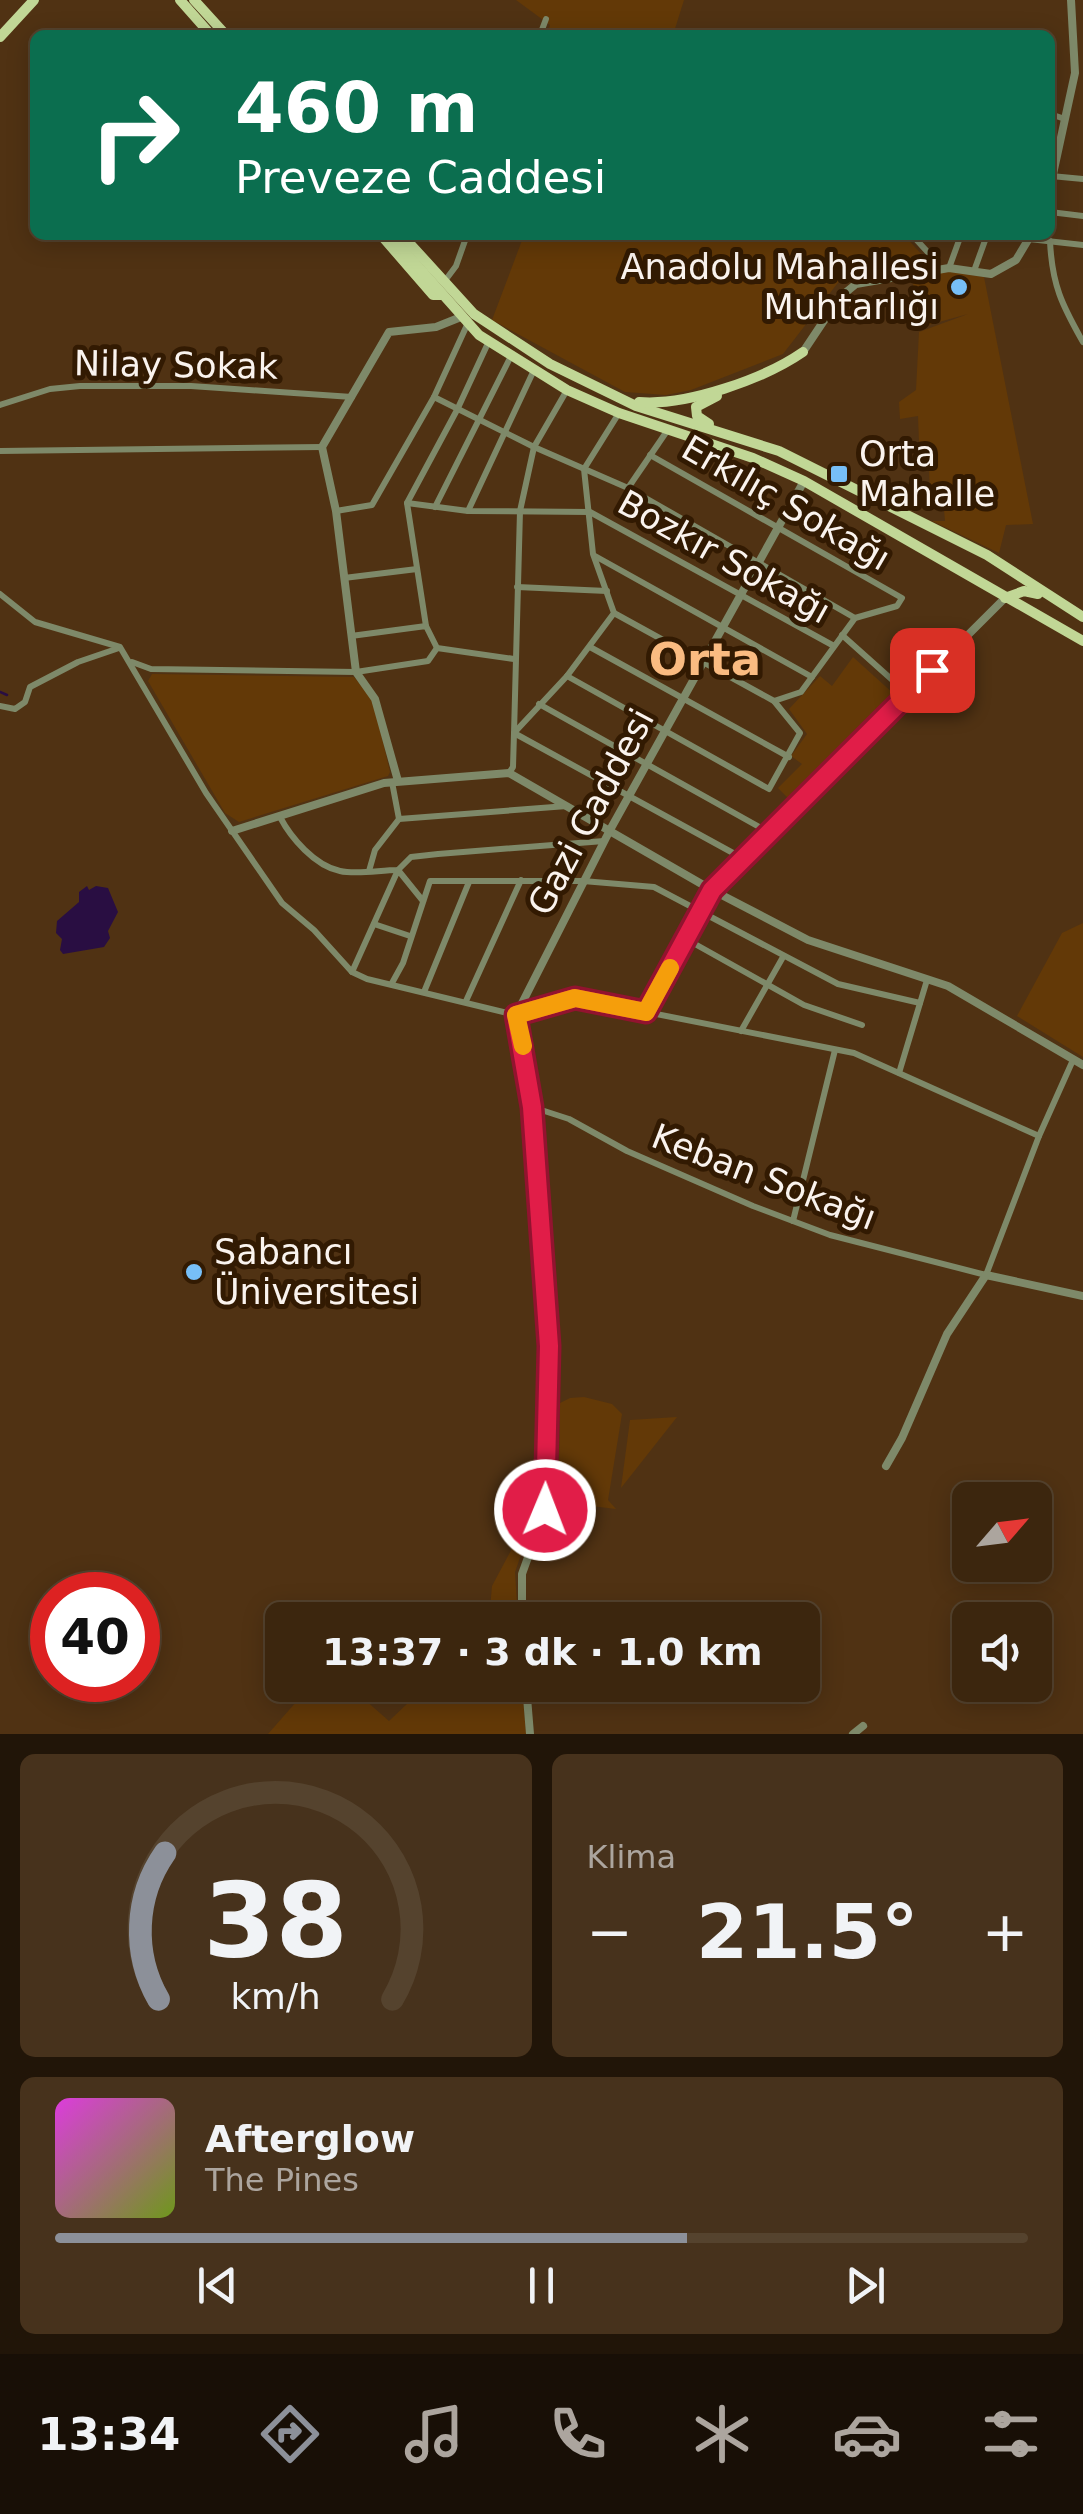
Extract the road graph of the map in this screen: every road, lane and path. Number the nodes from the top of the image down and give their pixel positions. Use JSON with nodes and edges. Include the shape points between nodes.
{"nodes":[{"id":1,"x":34,"y":0,"type":"edge"},
{"id":2,"x":180,"y":0,"type":"edge"},
{"id":3,"x":194,"y":0,"type":"edge"},
{"id":4,"x":1071,"y":0,"type":"edge"},
{"id":5,"x":546,"y":18,"type":"dead end"},
{"id":6,"x":207,"y":30,"type":"edge"},
{"id":7,"x":221,"y":30,"type":"edge"},
{"id":8,"x":542,"y":30,"type":"edge"},
{"id":9,"x":0,"y":37,"type":"edge"},
{"id":10,"x":1079,"y":73,"type":"edge"},
{"id":11,"x":1055,"y":116,"type":"edge"},
{"id":12,"x":1066,"y":120,"type":"junction"},
{"id":13,"x":1055,"y":161,"type":"edge"},
{"id":14,"x":1055,"y":176,"type":"edge"},
{"id":15,"x":1083,"y":179,"type":"edge"},
{"id":16,"x":1055,"y":213,"type":"edge"},
{"id":17,"x":1083,"y":216,"type":"edge"},
{"id":18,"x":385,"y":240,"type":"edge"},
{"id":19,"x":395,"y":240,"type":"edge"},
{"id":20,"x":406,"y":240,"type":"edge"},
{"id":21,"x":465,"y":240,"type":"edge"},
{"id":22,"x":917,"y":240,"type":"edge"},
{"id":23,"x":959,"y":240,"type":"edge"},
{"id":24,"x":985,"y":240,"type":"edge"},
{"id":25,"x":1028,"y":240,"type":"edge"},
{"id":26,"x":1045,"y":240,"type":"edge"},
{"id":27,"x":1050,"y":241,"type":"junction"},
{"id":28,"x":1083,"y":244,"type":"edge"},
{"id":29,"x":949,"y":268,"type":"junction"},
{"id":30,"x":936,"y":270,"type":"junction"},
{"id":31,"x":974,"y":271,"type":"junction"},
{"id":32,"x":443,"y":289,"type":"junction"},
{"id":33,"x":464,"y":321,"type":"junction"},
{"id":34,"x":1082,"y":340,"type":"edge"},
{"id":35,"x":489,"y":342,"type":"junction"},
{"id":36,"x":804,"y":352,"type":"junction"},
{"id":37,"x":512,"y":356,"type":"junction"},
{"id":38,"x":534,"y":370,"type":"junction"},
{"id":39,"x":568,"y":390,"type":"junction"},
{"id":40,"x":700,"y":394,"type":"junction"},
{"id":41,"x":353,"y":397,"type":"junction"},
{"id":42,"x":434,"y":397,"type":"junction"},
{"id":43,"x":624,"y":401,"type":"junction"},
{"id":44,"x":0,"y":404,"type":"edge"},
{"id":45,"x":457,"y":410,"type":"junction"},
{"id":46,"x":619,"y":414,"type":"junction"},
{"id":47,"x":479,"y":420,"type":"junction"},
{"id":48,"x":684,"y":420,"type":"junction"},
{"id":49,"x":668,"y":430,"type":"junction"},
{"id":50,"x":504,"y":432,"type":"junction"},
{"id":51,"x":728,"y":433,"type":"junction"},
{"id":52,"x":693,"y":438,"type":"junction"},
{"id":53,"x":534,"y":447,"type":"junction"},
{"id":54,"x":322,"y":448,"type":"junction"},
{"id":55,"x":0,"y":451,"type":"edge"},
{"id":56,"x":650,"y":455,"type":"junction"},
{"id":57,"x":794,"y":459,"type":"junction"},
{"id":58,"x":584,"y":469,"type":"junction"},
{"id":59,"x":804,"y":480,"type":"junction"},
{"id":60,"x":628,"y":488,"type":"junction"},
{"id":61,"x":407,"y":503,"type":"junction"},
{"id":62,"x":435,"y":507,"type":"junction"},
{"id":63,"x":336,"y":511,"type":"junction"},
{"id":64,"x":468,"y":511,"type":"junction"},
{"id":65,"x":520,"y":511,"type":"junction"},
{"id":66,"x":590,"y":512,"type":"junction"},
{"id":67,"x":778,"y":528,"type":"junction"},
{"id":68,"x":592,"y":554,"type":"junction"},
{"id":69,"x":760,"y":561,"type":"junction"},
{"id":70,"x":418,"y":569,"type":"junction"},
{"id":71,"x":342,"y":578,"type":"junction"},
{"id":72,"x":517,"y":587,"type":"junction"},
{"id":73,"x":607,"y":592,"type":"junction"},
{"id":74,"x":0,"y":594,"type":"edge"},
{"id":75,"x":742,"y":594,"type":"junction"},
{"id":76,"x":1005,"y":598,"type":"junction"},
{"id":77,"x":1057,"y":604,"type":"junction"},
{"id":78,"x":614,"y":613,"type":"junction"},
{"id":79,"x":1083,"y":617,"type":"edge"},
{"id":80,"x":854,"y":618,"type":"junction"},
{"id":81,"x":426,"y":626,"type":"junction"},
{"id":82,"x":723,"y":627,"type":"junction"},
{"id":83,"x":842,"y":635,"type":"junction"},
{"id":84,"x":351,"y":636,"type":"junction"},
{"id":85,"x":1083,"y":641,"type":"edge"},
{"id":86,"x":834,"y":646,"type":"junction"},
{"id":87,"x":120,"y":647,"type":"junction"},
{"id":88,"x":590,"y":647,"type":"junction"},
{"id":89,"x":436,"y":648,"type":"junction"},
{"id":90,"x":514,"y":659,"type":"junction"},
{"id":91,"x":130,"y":662,"type":"junction"},
{"id":92,"x":704,"y":662,"type":"junction"},
{"id":93,"x":356,"y":672,"type":"junction"},
{"id":94,"x":567,"y":676,"type":"junction"},
{"id":95,"x":812,"y":677,"type":"junction"},
{"id":96,"x":908,"y":694,"type":"junction"},
{"id":97,"x":684,"y":698,"type":"junction"},
{"id":98,"x":774,"y":701,"type":"junction"},
{"id":99,"x":539,"y":704,"type":"junction"},
{"id":100,"x":0,"y":706,"type":"edge"},
{"id":101,"x":665,"y":731,"type":"junction"},
{"id":102,"x":514,"y":733,"type":"junction"},
{"id":103,"x":789,"y":757,"type":"junction"},
{"id":104,"x":648,"y":763,"type":"junction"},
{"id":105,"x":509,"y":773,"type":"junction"},
{"id":106,"x":395,"y":781,"type":"junction"},
{"id":107,"x":630,"y":795,"type":"junction"},
{"id":108,"x":568,"y":806,"type":"junction"},
{"id":109,"x":280,"y":816,"type":"junction"},
{"id":110,"x":399,"y":819,"type":"junction"},
{"id":111,"x":610,"y":830,"type":"junction"},
{"id":112,"x":232,"y":831,"type":"junction"},
{"id":113,"x":770,"y":834,"type":"junction"},
{"id":114,"x":604,"y":842,"type":"junction"},
{"id":115,"x":744,"y":859,"type":"junction"},
{"id":116,"x":370,"y":870,"type":"junction"},
{"id":117,"x":398,"y":870,"type":"junction"},
{"id":118,"x":521,"y":880,"type":"junction"},
{"id":119,"x":583,"y":881,"type":"junction"},
{"id":120,"x":468,"y":882,"type":"junction"},
{"id":121,"x":712,"y":890,"type":"junction"},
{"id":122,"x":422,"y":902,"type":"junction"},
{"id":123,"x":701,"y":912,"type":"junction"},
{"id":124,"x":374,"y":924,"type":"junction"},
{"id":125,"x":410,"y":936,"type":"junction"},
{"id":126,"x":686,"y":938,"type":"junction"},
{"id":127,"x":782,"y":957,"type":"junction"},
{"id":128,"x":352,"y":972,"type":"junction"},
{"id":129,"x":927,"y":980,"type":"junction"},
{"id":130,"x":392,"y":984,"type":"junction"},
{"id":131,"x":768,"y":984,"type":"junction"},
{"id":132,"x":424,"y":992,"type":"junction"},
{"id":133,"x":466,"y":1001,"type":"junction"},
{"id":134,"x":920,"y":1003,"type":"junction"},
{"id":135,"x":646,"y":1012,"type":"junction"},
{"id":136,"x":516,"y":1015,"type":"junction"},
{"id":137,"x":862,"y":1024,"type":"dead end"},
{"id":138,"x":740,"y":1031,"type":"junction"},
{"id":139,"x":835,"y":1050,"type":"junction"},
{"id":140,"x":1073,"y":1060,"type":"junction"},
{"id":141,"x":1083,"y":1066,"type":"edge"},
{"id":142,"x":899,"y":1073,"type":"junction"},
{"id":143,"x":532,"y":1107,"type":"junction"},
{"id":144,"x":1039,"y":1136,"type":"junction"},
{"id":145,"x":793,"y":1221,"type":"junction"},
{"id":146,"x":986,"y":1275,"type":"junction"},
{"id":147,"x":1083,"y":1296,"type":"edge"},
{"id":148,"x":886,"y":1466,"type":"dead end"},
{"id":149,"x":522,"y":1602,"type":"edge"},
{"id":150,"x":527,"y":1702,"type":"edge"},
{"id":151,"x":863,"y":1726,"type":"dead end"},
{"id":152,"x":530,"y":1734,"type":"edge"},
{"id":153,"x":853,"y":1734,"type":"edge"}],
"edges":[{"from":1,"to":9,"type":"main road"},
{"from":2,"to":6,"type":"main road"},
{"from":3,"to":7,"type":"main road"},
{"from":4,"to":10,"type":"street"},
{"from":5,"to":8,"type":"street"},
{"from":10,"to":12,"type":"street"},
{"from":11,"to":12,"type":"street"},
{"from":12,"to":13,"type":"street"},
{"from":14,"to":15,"type":"street"},
{"from":16,"to":17,"type":"street"},
{"from":18,"to":32,"type":"main road","via":[[433,295]]},
{"from":19,"to":32,"type":"main road"},
{"from":20,"to":32,"type":"main road"},
{"from":21,"to":32,"type":"street"},
{"from":22,"to":30,"type":"street"},
{"from":23,"to":29,"type":"street"},
{"from":24,"to":31,"type":"street"},
{"from":25,"to":31,"type":"street","via":[[1016,260],[992,274]]},
{"from":26,"to":27,"type":"street"},
{"from":27,"to":28,"type":"street"},
{"from":27,"to":34,"type":"street","via":[[1054,283]]},
{"from":29,"to":30,"type":"street"},
{"from":29,"to":31,"type":"street"},
{"from":30,"to":36,"type":"street","via":[[856,284],[838,298]]},
{"from":32,"to":33,"type":"main road"},
{"from":32,"to":43,"type":"main road","via":[[494,330]]},
{"from":33,"to":35,"type":"main road"},
{"from":33,"to":41,"type":"street","via":[[389,332]]},
{"from":33,"to":42,"type":"street"},
{"from":35,"to":37,"type":"main road"},
{"from":35,"to":45,"type":"street"},
{"from":36,"to":40,"type":"main road"},
{"from":36,"to":51,"type":"main road","via":[[782,372],[698,404],[700,420]]},
{"from":37,"to":38,"type":"main road"},
{"from":37,"to":47,"type":"street"},
{"from":38,"to":39,"type":"main road"},
{"from":38,"to":50,"type":"street"},
{"from":39,"to":46,"type":"main road"},
{"from":39,"to":53,"type":"street"},
{"from":40,"to":43,"type":"main road","via":[[658,403]]},
{"from":40,"to":48,"type":"main road","via":[[686,406]]},
{"from":41,"to":44,"type":"street","name":"Nilay Sokak","via":[[80,386]]},
{"from":41,"to":54,"type":"street"},
{"from":42,"to":45,"type":"street"},
{"from":42,"to":63,"type":"street","via":[[372,505]]},
{"from":43,"to":48,"type":"main road"},
{"from":45,"to":47,"type":"street"},
{"from":45,"to":61,"type":"street"},
{"from":46,"to":49,"type":"main road"},
{"from":46,"to":58,"type":"street"},
{"from":47,"to":50,"type":"street"},
{"from":47,"to":62,"type":"street"},
{"from":48,"to":51,"type":"main road"},
{"from":48,"to":52,"type":"main road"},
{"from":49,"to":52,"type":"main road"},
{"from":49,"to":56,"type":"street"},
{"from":50,"to":53,"type":"street"},
{"from":50,"to":64,"type":"street"},
{"from":51,"to":57,"type":"main road"},
{"from":52,"to":59,"type":"main road"},
{"from":53,"to":58,"type":"street"},
{"from":53,"to":65,"type":"street"},
{"from":54,"to":55,"type":"street"},
{"from":54,"to":63,"type":"street"},
{"from":56,"to":60,"type":"street"},
{"from":56,"to":67,"type":"street","name":"Erkılıç Sokağı"},
{"from":57,"to":59,"type":"main road","via":[[805,470]]},
{"from":57,"to":77,"type":"main road","via":[[987,555]]},
{"from":58,"to":60,"type":"street"},
{"from":58,"to":66,"type":"street"},
{"from":59,"to":67,"type":"street","name":"Gazi Caddesi"},
{"from":59,"to":76,"type":"main road"},
{"from":60,"to":69,"type":"street"},
{"from":61,"to":62,"type":"street"},
{"from":61,"to":70,"type":"street"},
{"from":62,"to":64,"type":"street"},
{"from":63,"to":71,"type":"street"},
{"from":64,"to":65,"type":"street"},
{"from":65,"to":66,"type":"street"},
{"from":65,"to":72,"type":"street"},
{"from":66,"to":68,"type":"street"},
{"from":66,"to":75,"type":"street","name":"Bozkır Sokağı"},
{"from":67,"to":69,"type":"street","name":"Gazi Caddesi"},
{"from":67,"to":80,"type":"street","name":"Erkılıç Sokağı","via":[[902,598],[897,606]]},
{"from":68,"to":73,"type":"street"},
{"from":68,"to":82,"type":"street"},
{"from":69,"to":75,"type":"street","name":"Gazi Caddesi"},
{"from":69,"to":80,"type":"street"},
{"from":70,"to":71,"type":"street"},
{"from":70,"to":81,"type":"street"},
{"from":71,"to":84,"type":"street"},
{"from":72,"to":73,"type":"street"},
{"from":72,"to":90,"type":"street"},
{"from":73,"to":78,"type":"street"},
{"from":74,"to":87,"type":"street","via":[[35,622]]},
{"from":75,"to":82,"type":"street","name":"Gazi Caddesi"},
{"from":75,"to":86,"type":"street","name":"Bozkır Sokağı"},
{"from":76,"to":77,"type":"main road","via":[[1029,591]]},
{"from":76,"to":85,"type":"main road"},
{"from":76,"to":96,"type":"street"},
{"from":77,"to":79,"type":"main road"},
{"from":78,"to":88,"type":"street"},
{"from":78,"to":92,"type":"street"},
{"from":80,"to":83,"type":"street","name":"Erkılıç Sokağı"},
{"from":81,"to":84,"type":"street"},
{"from":81,"to":89,"type":"street"},
{"from":82,"to":92,"type":"street","name":"Gazi Caddesi"},
{"from":82,"to":95,"type":"street"},
{"from":83,"to":86,"type":"street","name":"Erkılıç Sokağı"},
{"from":83,"to":96,"type":"street"},
{"from":84,"to":93,"type":"street"},
{"from":86,"to":95,"type":"street","name":"Erkılıç Sokağı"},
{"from":87,"to":91,"type":"street"},
{"from":87,"to":100,"type":"street","via":[[30,688],[15,709]]},
{"from":88,"to":94,"type":"street"},
{"from":88,"to":97,"type":"street"},
{"from":89,"to":90,"type":"street"},
{"from":89,"to":93,"type":"street","via":[[428,661]]},
{"from":90,"to":102,"type":"street"},
{"from":91,"to":93,"type":"street","via":[[151,669]]},
{"from":91,"to":112,"type":"street"},
{"from":92,"to":97,"type":"street","name":"Gazi Caddesi"},
{"from":92,"to":98,"type":"street"},
{"from":93,"to":106,"type":"street","via":[[375,699]]},
{"from":94,"to":99,"type":"street"},
{"from":94,"to":101,"type":"street"},
{"from":95,"to":98,"type":"street","name":"Erkılıç Sokağı","via":[[794,696]]},
{"from":96,"to":113,"type":"street"},
{"from":97,"to":101,"type":"street","name":"Gazi Caddesi"},
{"from":97,"to":103,"type":"street"},
{"from":98,"to":103,"type":"street","via":[[800,733]]},
{"from":99,"to":102,"type":"street"},
{"from":99,"to":104,"type":"street"},
{"from":101,"to":103,"type":"street","via":[[768,789]]},
{"from":101,"to":104,"type":"street","name":"Gazi Caddesi"},
{"from":102,"to":105,"type":"street"},
{"from":102,"to":107,"type":"street"},
{"from":104,"to":107,"type":"street","name":"Gazi Caddesi"},
{"from":104,"to":113,"type":"street"},
{"from":105,"to":106,"type":"street"},
{"from":105,"to":108,"type":"street"},
{"from":106,"to":109,"type":"street"},
{"from":106,"to":110,"type":"street"},
{"from":107,"to":111,"type":"street","name":"Gazi Caddesi"},
{"from":107,"to":115,"type":"street"},
{"from":108,"to":110,"type":"street"},
{"from":108,"to":111,"type":"street"},
{"from":109,"to":112,"type":"street"},
{"from":109,"to":116,"type":"street","via":[[290,835],[338,871]]},
{"from":110,"to":116,"type":"street","via":[[375,850]]},
{"from":111,"to":114,"type":"street","name":"Gazi Caddesi"},
{"from":111,"to":121,"type":"street"},
{"from":112,"to":128,"type":"street","via":[[282,902]]},
{"from":113,"to":115,"type":"street"},
{"from":114,"to":117,"type":"street","via":[[411,857]]},
{"from":114,"to":119,"type":"street","name":"Gazi Caddesi"},
{"from":115,"to":121,"type":"street"},
{"from":116,"to":117,"type":"street"},
{"from":117,"to":122,"type":"street"},
{"from":117,"to":124,"type":"street"},
{"from":118,"to":119,"type":"street"},
{"from":118,"to":120,"type":"street"},
{"from":118,"to":133,"type":"street"},
{"from":119,"to":123,"type":"street","via":[[654,887]]},
{"from":119,"to":136,"type":"street","name":"Gazi Caddesi"},
{"from":120,"to":122,"type":"street","via":[[430,881]]},
{"from":120,"to":132,"type":"street"},
{"from":121,"to":123,"type":"street"},
{"from":121,"to":129,"type":"street","via":[[808,940]]},
{"from":122,"to":125,"type":"street"},
{"from":123,"to":126,"type":"street"},
{"from":123,"to":127,"type":"street"},
{"from":124,"to":125,"type":"street"},
{"from":124,"to":128,"type":"street"},
{"from":125,"to":130,"type":"street"},
{"from":126,"to":131,"type":"street"},
{"from":126,"to":135,"type":"street"},
{"from":127,"to":131,"type":"street"},
{"from":127,"to":134,"type":"street","via":[[838,984]]},
{"from":128,"to":130,"type":"street"},
{"from":129,"to":134,"type":"street"},
{"from":129,"to":140,"type":"street","via":[[976,1000]]},
{"from":130,"to":132,"type":"street"},
{"from":131,"to":137,"type":"street"},
{"from":131,"to":138,"type":"street"},
{"from":132,"to":133,"type":"street"},
{"from":133,"to":136,"type":"street"},
{"from":134,"to":142,"type":"street"},
{"from":135,"to":136,"type":"street","via":[[575,998]]},
{"from":135,"to":138,"type":"street"},
{"from":136,"to":143,"type":"street"},
{"from":138,"to":139,"type":"street"},
{"from":139,"to":142,"type":"street"},
{"from":139,"to":145,"type":"street"},
{"from":140,"to":141,"type":"street"},
{"from":140,"to":144,"type":"street"},
{"from":142,"to":144,"type":"street"},
{"from":143,"to":145,"type":"street","name":"Keban Sokağı"},
{"from":143,"to":149,"type":"street","via":[[549,1346],[545,1510],[522,1574]]},
{"from":144,"to":146,"type":"street"},
{"from":145,"to":146,"type":"street","name":"Keban Sokağı"},
{"from":146,"to":147,"type":"street"},
{"from":146,"to":148,"type":"street","via":[[947,1334]]},
{"from":150,"to":152,"type":"street"},
{"from":151,"to":153,"type":"street"}]}
